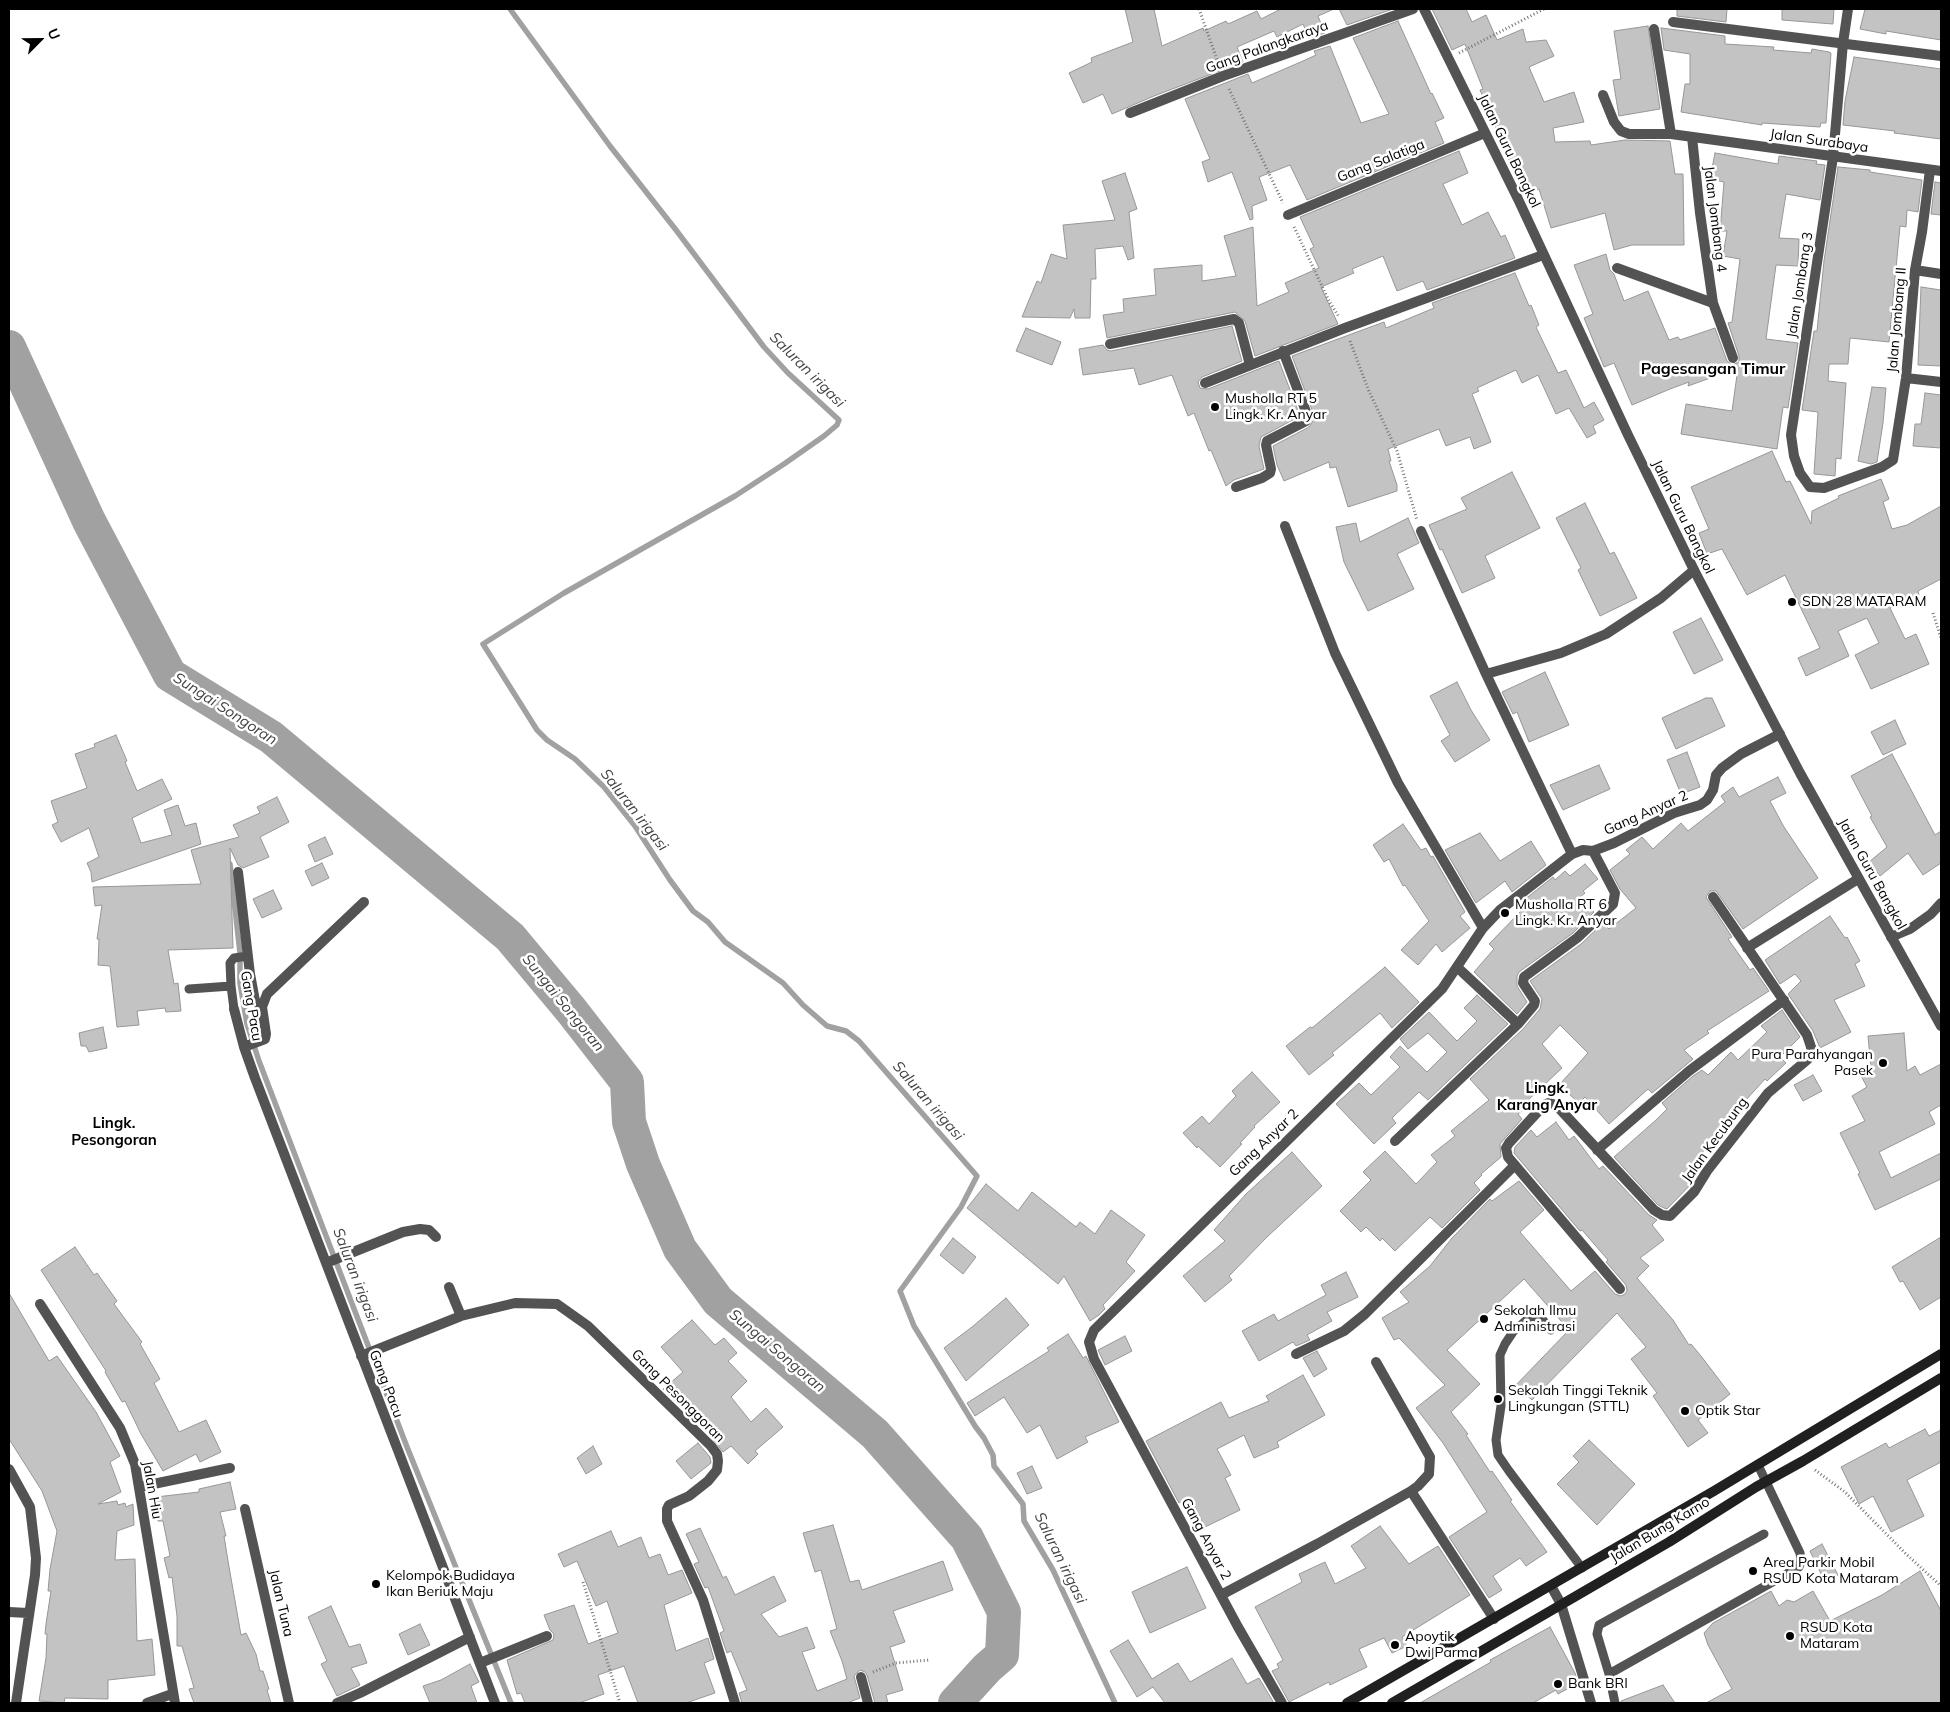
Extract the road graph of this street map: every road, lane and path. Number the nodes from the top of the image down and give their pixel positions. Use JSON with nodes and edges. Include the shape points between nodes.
{"nodes":[{"id":1,"x":1199,"y":9,"type":"edge"},
{"id":2,"x":1413,"y":9,"type":"edge"},
{"id":3,"x":1424,"y":9,"type":"edge"},
{"id":4,"x":1544,"y":9,"type":"edge"},
{"id":5,"x":1848,"y":9,"type":"edge"},
{"id":6,"x":1673,"y":22,"type":"dead end"},
{"id":7,"x":1654,"y":29,"type":"dead end"},
{"id":8,"x":1843,"y":42,"type":"junction"},
{"id":9,"x":1941,"y":56,"type":"edge"},
{"id":10,"x":1447,"y":58,"type":"junction"},
{"id":11,"x":1223,"y":76,"type":"junction"},
{"id":12,"x":1603,"y":94,"type":"dead end"},
{"id":13,"x":1130,"y":113,"type":"dead end"},
{"id":14,"x":1486,"y":133,"type":"junction"},
{"id":15,"x":1671,"y":134,"type":"junction"},
{"id":16,"x":1692,"y":137,"type":"junction"},
{"id":17,"x":1833,"y":157,"type":"junction"},
{"id":18,"x":1930,"y":170,"type":"junction"},
{"id":19,"x":1941,"y":171,"type":"edge"},
{"id":20,"x":1288,"y":215,"type":"junction"},
{"id":21,"x":1543,"y":255,"type":"junction"},
{"id":22,"x":1617,"y":268,"type":"dead end"},
{"id":23,"x":1915,"y":270,"type":"junction"},
{"id":24,"x":1941,"y":274,"type":"edge"},
{"id":25,"x":1713,"y":303,"type":"junction"},
{"id":26,"x":1345,"y":328,"type":"junction"},
{"id":27,"x":1110,"y":344,"type":"dead end"},
{"id":28,"x":1283,"y":351,"type":"junction"},
{"id":29,"x":1733,"y":358,"type":"dead end"},
{"id":30,"x":1250,"y":365,"type":"junction"},
{"id":31,"x":1906,"y":378,"type":"junction"},
{"id":32,"x":1941,"y":382,"type":"edge"},
{"id":33,"x":1205,"y":384,"type":"dead end"},
{"id":34,"x":1882,"y":467,"type":"joint"},
{"id":35,"x":1236,"y":487,"type":"dead end"},
{"id":36,"x":1412,"y":506,"type":"dead end"},
{"id":37,"x":1285,"y":526,"type":"dead end"},
{"id":38,"x":1421,"y":531,"type":"dead end"},
{"id":39,"x":1694,"y":570,"type":"junction"},
{"id":40,"x":1933,"y":613,"type":"dead end"},
{"id":41,"x":1941,"y":638,"type":"edge"},
{"id":42,"x":1486,"y":674,"type":"junction"},
{"id":43,"x":1780,"y":734,"type":"junction"},
{"id":44,"x":1593,"y":851,"type":"junction"},
{"id":45,"x":1572,"y":854,"type":"junction"},
{"id":46,"x":238,"y":872,"type":"dead end"},
{"id":47,"x":1858,"y":879,"type":"junction"},
{"id":48,"x":1713,"y":897,"type":"dead end"},
{"id":49,"x":364,"y":902,"type":"dead end"},
{"id":50,"x":1941,"y":903,"type":"edge"},
{"id":51,"x":1483,"y":928,"type":"junction"},
{"id":52,"x":1891,"y":937,"type":"junction"},
{"id":53,"x":1747,"y":948,"type":"junction"},
{"id":54,"x":246,"y":956,"type":"junction"},
{"id":55,"x":1457,"y":966,"type":"junction"},
{"id":56,"x":230,"y":986,"type":"junction"},
{"id":57,"x":189,"y":989,"type":"dead end"},
{"id":58,"x":1784,"y":1000,"type":"junction"},
{"id":59,"x":262,"y":1007,"type":"junction"},
{"id":60,"x":234,"y":1009,"type":"joint"},
{"id":61,"x":1518,"y":1024,"type":"junction"},
{"id":62,"x":1941,"y":1026,"type":"edge"},
{"id":63,"x":246,"y":1046,"type":"junction"},
{"id":64,"x":1395,"y":1142,"type":"dead end"},
{"id":65,"x":1597,"y":1150,"type":"junction"},
{"id":66,"x":1511,"y":1161,"type":"junction"},
{"id":67,"x":436,"y":1237,"type":"dead end"},
{"id":68,"x":333,"y":1260,"type":"junction"},
{"id":69,"x":449,"y":1287,"type":"dead end"},
{"id":70,"x":1620,"y":1289,"type":"dead end"},
{"id":71,"x":40,"y":1304,"type":"dead end"},
{"id":72,"x":461,"y":1316,"type":"junction"},
{"id":73,"x":1551,"y":1330,"type":"dead end"},
{"id":74,"x":364,"y":1354,"type":"junction"},
{"id":75,"x":1296,"y":1354,"type":"dead end"},
{"id":76,"x":1941,"y":1354,"type":"edge"},
{"id":77,"x":1376,"y":1362,"type":"dead end"},
{"id":78,"x":1941,"y":1378,"type":"edge"},
{"id":79,"x":1803,"y":1461,"type":"junction"},
{"id":80,"x":1758,"y":1465,"type":"junction"},
{"id":81,"x":230,"y":1468,"type":"dead end"},
{"id":82,"x":9,"y":1469,"type":"edge"},
{"id":83,"x":1768,"y":1482,"type":"junction"},
{"id":84,"x":139,"y":1487,"type":"junction"},
{"id":85,"x":1410,"y":1491,"type":"junction"},
{"id":86,"x":245,"y":1509,"type":"dead end"},
{"id":87,"x":1764,"y":1534,"type":"dead end"},
{"id":88,"x":1582,"y":1568,"type":"junction"},
{"id":89,"x":583,"y":1582,"type":"dead end"},
{"id":90,"x":1551,"y":1586,"type":"junction"},
{"id":91,"x":1941,"y":1586,"type":"edge"},
{"id":92,"x":1221,"y":1595,"type":"junction"},
{"id":93,"x":1561,"y":1604,"type":"junction"},
{"id":94,"x":9,"y":1612,"type":"edge"},
{"id":95,"x":28,"y":1613,"type":"junction"},
{"id":96,"x":1494,"y":1619,"type":"junction"},
{"id":97,"x":547,"y":1636,"type":"dead end"},
{"id":98,"x":470,"y":1637,"type":"junction"},
{"id":99,"x":929,"y":1660,"type":"dead end"},
{"id":100,"x":483,"y":1661,"type":"junction"},
{"id":101,"x":1609,"y":1674,"type":"junction"},
{"id":102,"x":861,"y":1677,"type":"joint"},
{"id":103,"x":174,"y":1698,"type":"edge"},
{"id":104,"x":16,"y":1703,"type":"edge"},
{"id":105,"x":146,"y":1703,"type":"edge"},
{"id":106,"x":289,"y":1703,"type":"edge"},
{"id":107,"x":337,"y":1703,"type":"edge"},
{"id":108,"x":495,"y":1703,"type":"edge"},
{"id":109,"x":620,"y":1703,"type":"edge"},
{"id":110,"x":735,"y":1703,"type":"edge"},
{"id":111,"x":868,"y":1703,"type":"edge"},
{"id":112,"x":1282,"y":1703,"type":"edge"},
{"id":113,"x":1347,"y":1703,"type":"edge"},
{"id":114,"x":1392,"y":1703,"type":"edge"},
{"id":115,"x":1591,"y":1703,"type":"edge"},
{"id":116,"x":1615,"y":1703,"type":"edge"}],
"edges":[{"from":1,"to":11,"type":"path"},
{"from":2,"to":11,"type":"street","name":"Gang Palangkaraya"},
{"from":3,"to":10,"type":"street","name":"Jalan Guru Bangkol"},
{"from":4,"to":10,"type":"path"},
{"from":5,"to":8,"type":"street","name":"Jalan Jombang 3"},
{"from":6,"to":8,"type":"street"},
{"from":7,"to":15,"type":"street"},
{"from":8,"to":9,"type":"street"},
{"from":8,"to":17,"type":"street","name":"Jalan Jombang 3"},
{"from":10,"to":14,"type":"street","name":"Jalan Guru Bangkol"},
{"from":11,"to":13,"type":"street","name":"Gang Palangkaraya"},
{"from":11,"to":20,"type":"path"},
{"from":12,"to":15,"type":"street","name":"Jalan Surabaya","via":[[1620,131]]},
{"from":14,"to":20,"type":"street","name":"Gang Salatiga"},
{"from":14,"to":21,"type":"street","name":"Jalan Guru Bangkol"},
{"from":15,"to":16,"type":"street","name":"Jalan Surabaya"},
{"from":16,"to":17,"type":"street","name":"Jalan Surabaya"},
{"from":16,"to":25,"type":"street","name":"Jalan Jombang 4"},
{"from":17,"to":18,"type":"street","name":"Jalan Surabaya"},
{"from":17,"to":34,"type":"street","name":"Jalan Jombang 3","via":[[1791,435],[1794,456],[1805,483],[1818,489]]},
{"from":18,"to":19,"type":"street","name":"Jalan Surabaya"},
{"from":18,"to":23,"type":"street","name":"Jalan Jombang II"},
{"from":20,"to":26,"type":"path"},
{"from":21,"to":26,"type":"street"},
{"from":21,"to":39,"type":"street","name":"Jalan Guru Bangkol"},
{"from":22,"to":25,"type":"street"},
{"from":23,"to":24,"type":"street"},
{"from":23,"to":31,"type":"street","name":"Jalan Jombang II"},
{"from":25,"to":29,"type":"street","name":"Jalan Jombang 4"},
{"from":26,"to":28,"type":"street"},
{"from":26,"to":36,"type":"path","via":[[1368,389],[1397,451]]},
{"from":27,"to":30,"type":"street","via":[[1234,319],[1239,323]]},
{"from":28,"to":30,"type":"street"},
{"from":28,"to":35,"type":"street","via":[[1307,412],[1306,421],[1267,441],[1270,473]]},
{"from":30,"to":33,"type":"street"},
{"from":31,"to":32,"type":"street"},
{"from":31,"to":34,"type":"street","name":"Jalan Jombang II","via":[[1894,456],[1890,464]]},
{"from":37,"to":51,"type":"street","via":[[1335,653],[1394,775]]},
{"from":38,"to":42,"type":"street"},
{"from":39,"to":42,"type":"street","via":[[1661,598],[1606,634],[1561,653]]},
{"from":39,"to":43,"type":"street","name":"Jalan Guru Bangkol"},
{"from":40,"to":41,"type":"path"},
{"from":42,"to":45,"type":"street"},
{"from":43,"to":44,"type":"street","name":"Gang Anyar 2","via":[[1722,768],[1716,775],[1714,790],[1700,805],[1674,813]]},
{"from":43,"to":47,"type":"street","name":"Jalan Guru Bangkol"},
{"from":44,"to":45,"type":"street","name":"Gang Anyar 2"},
{"from":44,"to":61,"type":"street","via":[[1615,893],[1613,904],[1577,938],[1524,977],[1523,983],[1535,1001]]},
{"from":45,"to":51,"type":"street","name":"Gang Anyar 2","via":[[1500,910]]},
{"from":46,"to":54,"type":"street"},
{"from":47,"to":52,"type":"street","name":"Jalan Guru Bangkol"},
{"from":47,"to":53,"type":"street"},
{"from":48,"to":53,"type":"street","name":"Jalan Kecubung"},
{"from":49,"to":59,"type":"street","via":[[275,985]]},
{"from":50,"to":52,"type":"street","via":[[1910,929]]},
{"from":51,"to":55,"type":"street","name":"Gang Anyar 2"},
{"from":52,"to":62,"type":"street","name":"Jalan Guru Bangkol"},
{"from":53,"to":58,"type":"street","name":"Jalan Kecubung"},
{"from":54,"to":56,"type":"lane","name":"Gang Pacu","via":[[234,958],[230,963]]},
{"from":54,"to":59,"type":"street","via":[[256,1001]]},
{"from":55,"to":61,"type":"street"},
{"from":55,"to":92,"type":"street","name":"Gang Anyar 2","via":[[1435,996],[1101,1321],[1089,1342],[1094,1359]]},
{"from":56,"to":57,"type":"lane"},
{"from":56,"to":60,"type":"lane","name":"Gang Pacu"},
{"from":58,"to":65,"type":"street","via":[[1689,1071]]},
{"from":58,"to":65,"type":"street","name":"Jalan Kecubung","via":[[1807,1035],[1812,1054],[1768,1093],[1694,1192],[1670,1216],[1654,1210]]},
{"from":59,"to":63,"type":"street","via":[[265,1039]]},
{"from":60,"to":63,"type":"street","name":"Gang Pacu"},
{"from":61,"to":64,"type":"street"},
{"from":63,"to":68,"type":"street","name":"Gang Pacu"},
{"from":65,"to":66,"type":"street","name":"Jalan Kecubung","via":[[1566,1114],[1548,1103],[1508,1143],[1506,1153]]},
{"from":66,"to":70,"type":"street"},
{"from":66,"to":75,"type":"street","name":"Jalan Kecubung","via":[[1365,1314],[1344,1331]]},
{"from":67,"to":68,"type":"street","via":[[429,1230],[412,1231]]},
{"from":68,"to":74,"type":"street","name":"Gang Pacu"},
{"from":69,"to":72,"type":"street"},
{"from":71,"to":84,"type":"street","name":"Jalan Hiu","via":[[120,1428],[135,1464]]},
{"from":72,"to":74,"type":"street","name":"Gang Pesonggoran"},
{"from":72,"to":110,"type":"street","name":"Gang Pesonggoran","via":[[515,1303],[557,1304],[588,1326],[717,1454],[717,1470],[689,1496],[670,1505],[667,1521],[703,1600]]},
{"from":73,"to":88,"type":"lane","via":[[1541,1318],[1531,1316],[1504,1344],[1500,1355],[1502,1398],[1496,1440],[1498,1455],[1509,1472]]},
{"from":74,"to":98,"type":"street","name":"Gang Pacu"},
{"from":76,"to":80,"type":"main road"},
{"from":77,"to":85,"type":"street","via":[[1430,1458],[1429,1474]]},
{"from":78,"to":79,"type":"main road","name":"Jalan Bung Karno"},
{"from":79,"to":83,"type":"main road","name":"Jalan Bung Karno"},
{"from":79,"to":91,"type":"path","via":[[1845,1492]]},
{"from":80,"to":83,"type":"lane"},
{"from":80,"to":88,"type":"main road"},
{"from":81,"to":84,"type":"street"},
{"from":82,"to":95,"type":"street","via":[[31,1515],[36,1558]]},
{"from":83,"to":93,"type":"main road","name":"Jalan Bung Karno"},
{"from":83,"to":101,"type":"lane","via":[[1800,1553],[1799,1567]]},
{"from":84,"to":103,"type":"street","name":"Jalan Hiu"},
{"from":85,"to":92,"type":"street"},
{"from":85,"to":96,"type":"street"},
{"from":86,"to":106,"type":"street","name":"Jalan Tuna"},
{"from":87,"to":101,"type":"lane","via":[[1599,1625],[1597,1634]]},
{"from":88,"to":90,"type":"main road"},
{"from":89,"to":109,"type":"path"},
{"from":90,"to":93,"type":"street"},
{"from":90,"to":96,"type":"main road"},
{"from":92,"to":112,"type":"street","name":"Gang Anyar 2"},
{"from":93,"to":114,"type":"main road","name":"Jalan Bung Karno"},
{"from":93,"to":115,"type":"street"},
{"from":94,"to":95,"type":"street"},
{"from":95,"to":104,"type":"street"},
{"from":96,"to":113,"type":"main road"},
{"from":97,"to":100,"type":"street"},
{"from":98,"to":100,"type":"street","name":"Gang Pacu"},
{"from":98,"to":107,"type":"street"},
{"from":99,"to":102,"type":"path","via":[[896,1663]]},
{"from":100,"to":108,"type":"street","name":"Gang Pacu"},
{"from":101,"to":116,"type":"lane"},
{"from":102,"to":111,"type":"street"},
{"from":103,"to":105,"type":"street"}]}
